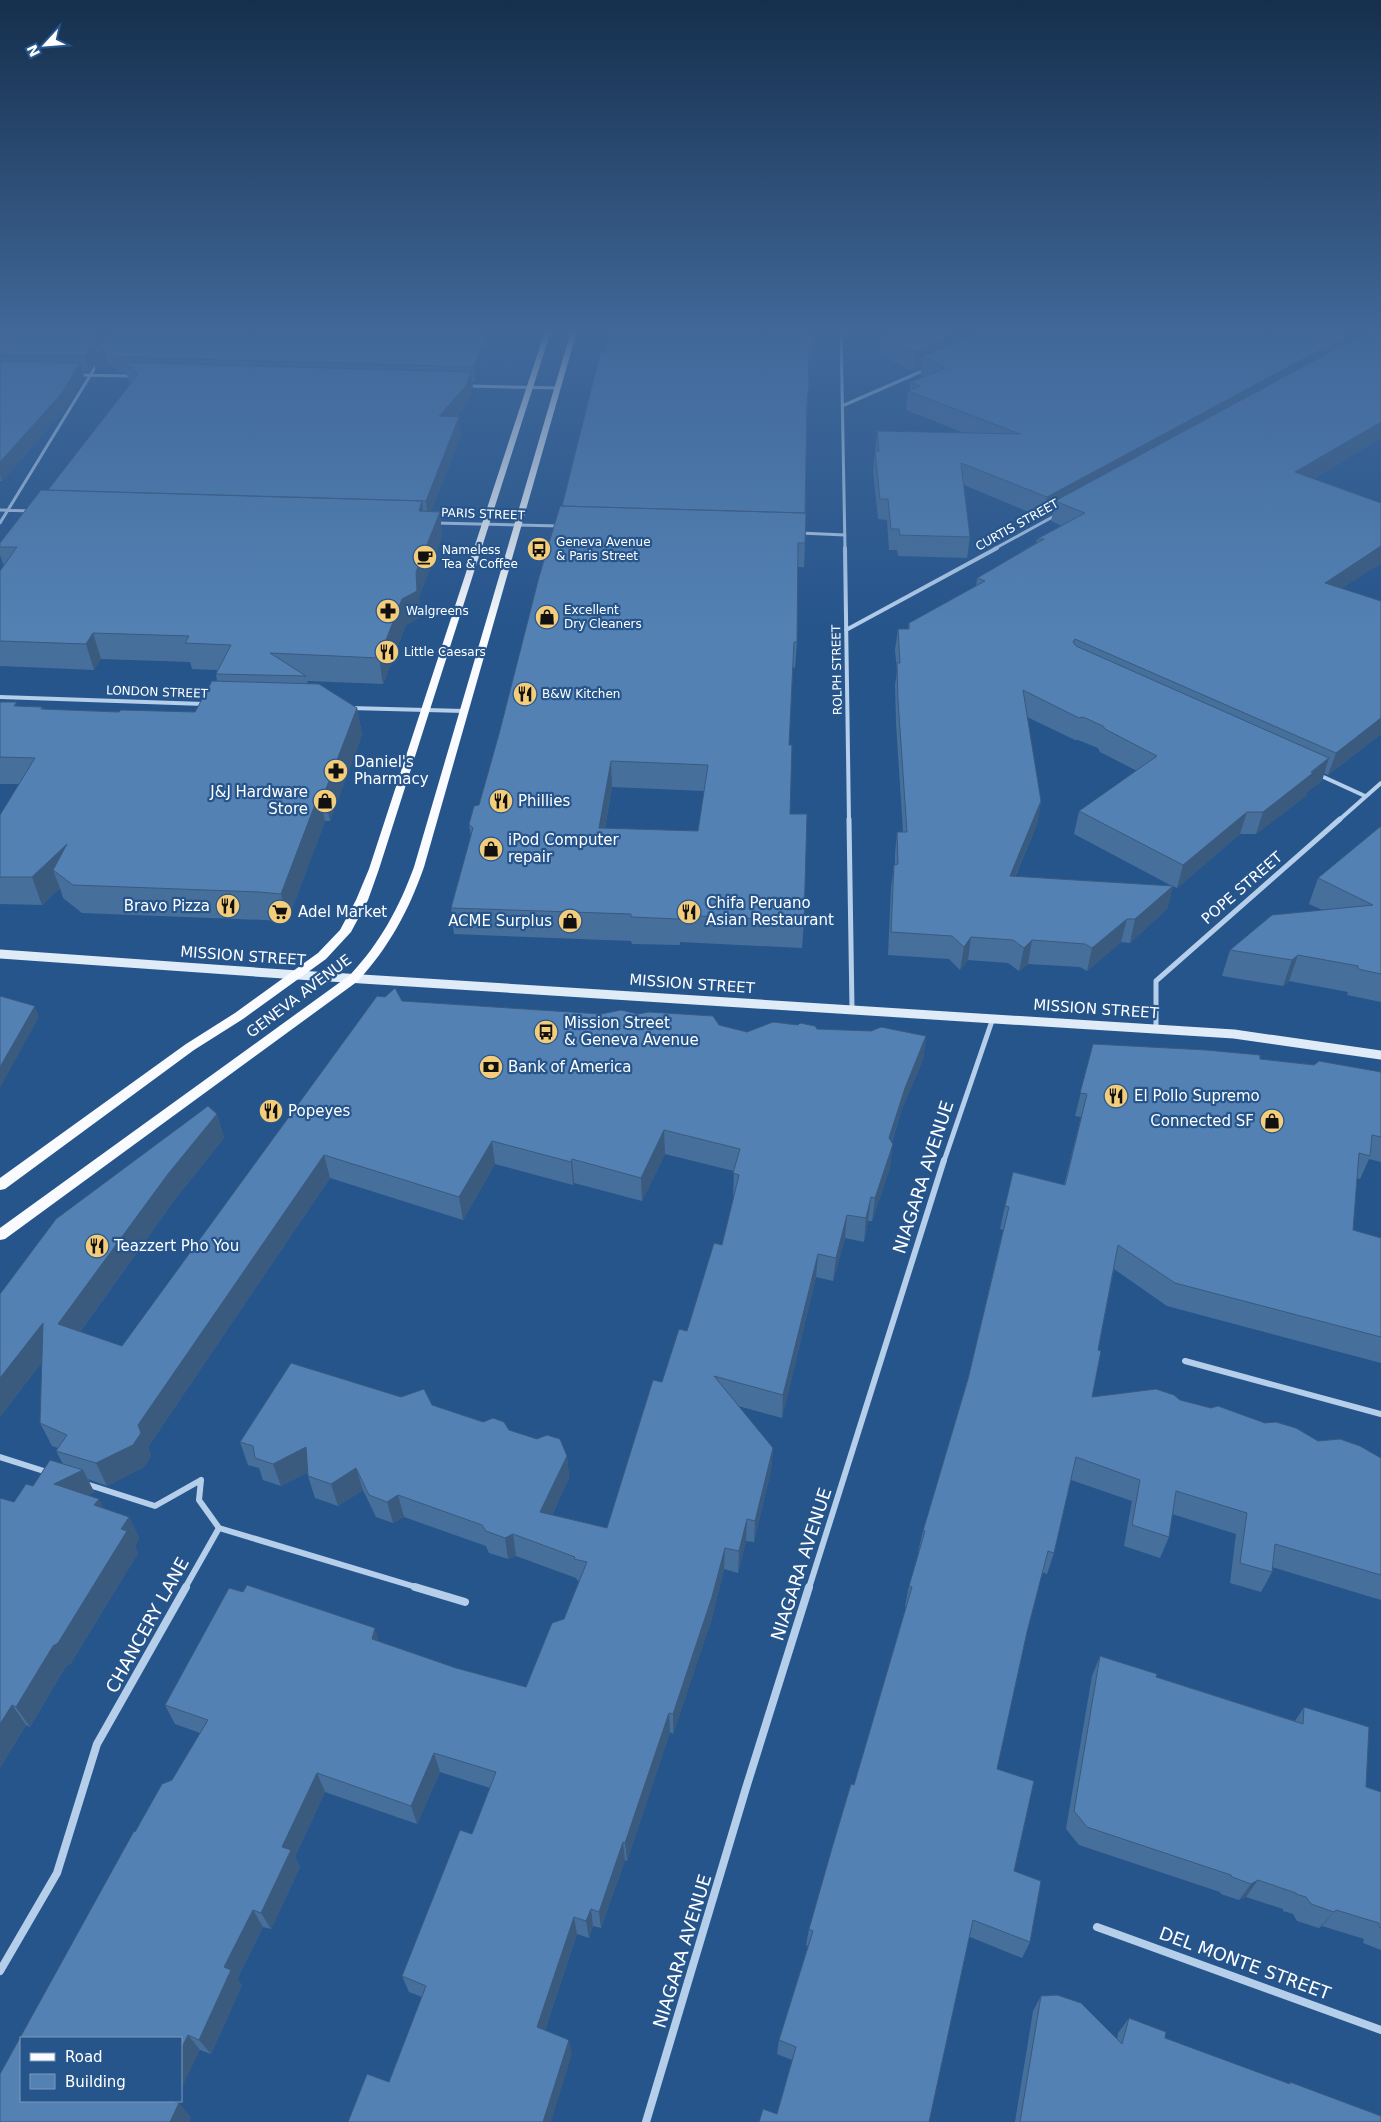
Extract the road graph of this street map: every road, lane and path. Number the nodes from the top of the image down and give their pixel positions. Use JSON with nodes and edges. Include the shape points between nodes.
{"nodes":[{"id":1,"x":57,"y":430,"type":"edge"},
{"id":2,"x":516,"y":430,"type":"edge"},
{"id":3,"x":546,"y":430,"type":"edge"},
{"id":4,"x":843,"y":430,"type":"edge"},
{"id":5,"x":0,"y":510,"type":"edge"},
{"id":6,"x":8,"y":510,"type":"junction"},
{"id":7,"x":38,"y":511,"type":"edge"},
{"id":8,"x":1062,"y":511,"type":"edge"},
{"id":9,"x":425,"y":522,"type":"edge"},
{"id":10,"x":0,"y":523,"type":"edge"},
{"id":11,"x":486,"y":524,"type":"junction"},
{"id":12,"x":518,"y":525,"type":"junction"},
{"id":13,"x":564,"y":526,"type":"edge"},
{"id":14,"x":795,"y":533,"type":"edge"},
{"id":15,"x":845,"y":535,"type":"junction"},
{"id":16,"x":846,"y":630,"type":"junction"},
{"id":17,"x":0,"y":697,"type":"edge"},
{"id":18,"x":208,"y":704,"type":"edge"},
{"id":19,"x":346,"y":708,"type":"edge"},
{"id":20,"x":426,"y":710,"type":"junction"},
{"id":21,"x":464,"y":711,"type":"junction"},
{"id":22,"x":1312,"y":772,"type":"edge"},
{"id":23,"x":1381,"y":783,"type":"edge"},
{"id":24,"x":1366,"y":796,"type":"junction"},
{"id":25,"x":0,"y":954,"type":"edge"},
{"id":26,"x":298,"y":975,"type":"junction"},
{"id":27,"x":354,"y":978,"type":"junction"},
{"id":28,"x":852,"y":1008,"type":"junction"},
{"id":29,"x":994,"y":1017,"type":"junction"},
{"id":30,"x":1156,"y":1029,"type":"junction"},
{"id":31,"x":1381,"y":1055,"type":"edge"},
{"id":32,"x":0,"y":1185,"type":"edge"},
{"id":33,"x":0,"y":1236,"type":"edge"},
{"id":34,"x":1185,"y":1361,"type":"dead end"},
{"id":35,"x":1381,"y":1414,"type":"edge"},
{"id":36,"x":0,"y":1457,"type":"edge"},
{"id":37,"x":55,"y":1474,"type":"edge"},
{"id":38,"x":82,"y":1483,"type":"edge"},
{"id":39,"x":219,"y":1528,"type":"junction"},
{"id":40,"x":465,"y":1602,"type":"dead end"},
{"id":41,"x":1097,"y":1927,"type":"dead end"},
{"id":42,"x":0,"y":1971,"type":"edge"},
{"id":43,"x":1381,"y":2030,"type":"edge"},
{"id":44,"x":646,"y":2122,"type":"edge"}],
"edges":[{"from":1,"to":6,"type":"street"},
{"from":2,"to":11,"type":"main road","name":"GENEVA AVENUE"},
{"from":3,"to":12,"type":"main road","name":"GENEVA AVENUE"},
{"from":4,"to":15,"type":"street","name":"ROLPH STREET"},
{"from":5,"to":6,"type":"street"},
{"from":6,"to":7,"type":"street"},
{"from":6,"to":10,"type":"street"},
{"from":8,"to":16,"type":"street","name":"CURTIS STREET"},
{"from":9,"to":11,"type":"street","name":"PARIS STREET"},
{"from":11,"to":12,"type":"street","name":"PARIS STREET"},
{"from":11,"to":20,"type":"main road","name":"GENEVA AVENUE"},
{"from":12,"to":13,"type":"street","name":"PARIS STREET"},
{"from":12,"to":21,"type":"main road","name":"GENEVA AVENUE"},
{"from":14,"to":15,"type":"street"},
{"from":15,"to":16,"type":"street","name":"ROLPH STREET"},
{"from":16,"to":28,"type":"street","name":"ROLPH STREET"},
{"from":17,"to":18,"type":"street","name":"LONDON STREET"},
{"from":19,"to":20,"type":"street"},
{"from":20,"to":21,"type":"street"},
{"from":20,"to":26,"type":"main road","name":"GENEVA AVENUE","via":[[362,900],[343,934]]},
{"from":21,"to":27,"type":"main road","name":"GENEVA AVENUE","via":[[406,905],[374,958]]},
{"from":22,"to":24,"type":"street"},
{"from":23,"to":24,"type":"street","name":"POPE STREET"},
{"from":24,"to":30,"type":"street","name":"POPE STREET","via":[[1156,981]]},
{"from":25,"to":26,"type":"main road","name":"MISSION STREET"},
{"from":26,"to":27,"type":"main road","name":"MISSION STREET"},
{"from":26,"to":32,"type":"main road","name":"GENEVA AVENUE","via":[[190,1047]]},
{"from":27,"to":28,"type":"main road","name":"MISSION STREET"},
{"from":27,"to":33,"type":"main road","name":"GENEVA AVENUE"},
{"from":28,"to":29,"type":"main road","name":"MISSION STREET"},
{"from":29,"to":30,"type":"main road","name":"MISSION STREET"},
{"from":29,"to":44,"type":"street","name":"NIAGARA AVENUE","via":[[948,1148],[746,1788]]},
{"from":30,"to":31,"type":"main road","name":"MISSION STREET","via":[[1234,1034]]},
{"from":34,"to":35,"type":"street"},
{"from":36,"to":37,"type":"street"},
{"from":38,"to":39,"type":"street","via":[[155,1506],[201,1480],[199,1500]]},
{"from":39,"to":40,"type":"street"},
{"from":39,"to":42,"type":"street","name":"CHANCERY LANE","via":[[97,1744],[57,1873]]},
{"from":41,"to":43,"type":"street","name":"DEL MONTE STREET"}]}
